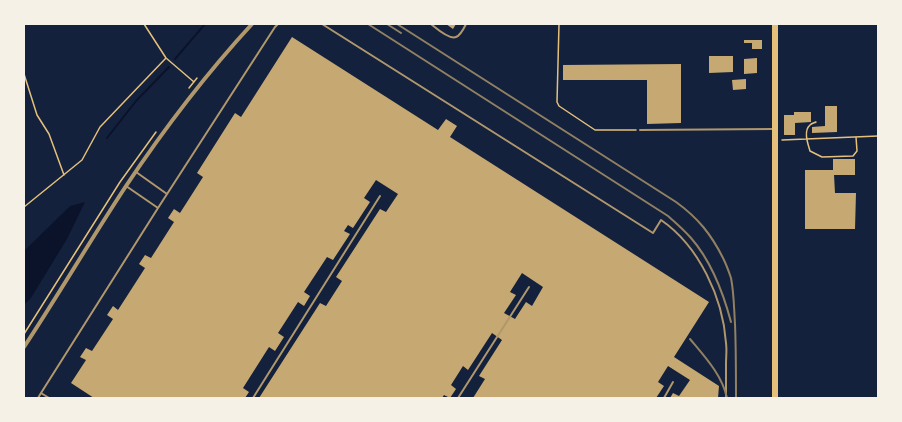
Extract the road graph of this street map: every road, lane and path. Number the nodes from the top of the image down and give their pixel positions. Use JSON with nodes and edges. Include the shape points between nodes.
{"nodes":[{"id":1,"x":144,"y":24,"type":"edge"},
{"id":2,"x":252,"y":24,"type":"edge"},
{"id":3,"x":278,"y":24,"type":"edge"},
{"id":4,"x":322,"y":24,"type":"edge"},
{"id":5,"x":431,"y":24,"type":"edge"},
{"id":6,"x":466,"y":24,"type":"edge"},
{"id":7,"x":559,"y":24,"type":"edge"},
{"id":8,"x":775,"y":24,"type":"edge"},
{"id":9,"x":166,"y":58,"type":"junction"},
{"id":10,"x":24,"y":74,"type":"edge"},
{"id":11,"x":194,"y":82,"type":"dead end"},
{"id":12,"x":816,"y":122,"type":"dead end"},
{"id":13,"x":774,"y":129,"type":"junction"},
{"id":14,"x":640,"y":130,"type":"joint"},
{"id":15,"x":878,"y":136,"type":"edge"},
{"id":16,"x":856,"y":137,"type":"junction"},
{"id":17,"x":807,"y":139,"type":"junction"},
{"id":18,"x":774,"y":140,"type":"junction"},
{"id":19,"x":136,"y":172,"type":"junction"},
{"id":20,"x":64,"y":175,"type":"junction"},
{"id":21,"x":126,"y":186,"type":"junction"},
{"id":22,"x":167,"y":194,"type":"junction"},
{"id":23,"x":380,"y":196,"type":"dead end"},
{"id":24,"x":24,"y":207,"type":"edge"},
{"id":25,"x":158,"y":208,"type":"junction"},
{"id":26,"x":529,"y":287,"type":"dead end"},
{"id":27,"x":24,"y":347,"type":"edge"},
{"id":28,"x":673,"y":382,"type":"dead end"},
{"id":29,"x":41,"y":393,"type":"junction"},
{"id":30,"x":38,"y":398,"type":"edge"},
{"id":31,"x":49,"y":398,"type":"edge"},
{"id":32,"x":253,"y":398,"type":"edge"},
{"id":33,"x":458,"y":398,"type":"edge"},
{"id":34,"x":664,"y":398,"type":"edge"},
{"id":35,"x":726,"y":398,"type":"edge"},
{"id":36,"x":775,"y":398,"type":"edge"}],
"edges":[{"from":1,"to":9,"type":"path"},
{"from":2,"to":19,"type":"street","via":[[194,93]]},
{"from":3,"to":22,"type":"lane"},
{"from":4,"to":35,"type":"lane","via":[[653,233],[661,220],[671,227],[691,250],[714,290],[722,316],[726,343]]},
{"from":5,"to":6,"type":"lane","via":[[448,37],[455,38]]},
{"from":7,"to":14,"type":"path","via":[[558,106],[595,130]]},
{"from":8,"to":13,"type":"main road"},
{"from":9,"to":11,"type":"path"},
{"from":9,"to":20,"type":"path","via":[[100,127],[82,160]]},
{"from":10,"to":20,"type":"path","via":[[37,115],[49,134]]},
{"from":12,"to":17,"type":"path","via":[[808,126]]},
{"from":13,"to":14,"type":"lane"},
{"from":13,"to":18,"type":"main road"},
{"from":15,"to":16,"type":"path"},
{"from":16,"to":17,"type":"path"},
{"from":16,"to":17,"type":"path","via":[[857,151],[851,156],[822,157],[810,150]]},
{"from":17,"to":18,"type":"path"},
{"from":18,"to":36,"type":"main road"},
{"from":19,"to":21,"type":"street"},
{"from":19,"to":22,"type":"lane"},
{"from":20,"to":24,"type":"path"},
{"from":21,"to":25,"type":"lane"},
{"from":21,"to":27,"type":"street"},
{"from":22,"to":25,"type":"lane"},
{"from":23,"to":32,"type":"lane"},
{"from":25,"to":29,"type":"lane"},
{"from":26,"to":33,"type":"lane"},
{"from":28,"to":34,"type":"lane"},
{"from":29,"to":30,"type":"lane"},
{"from":29,"to":31,"type":"lane"}]}
